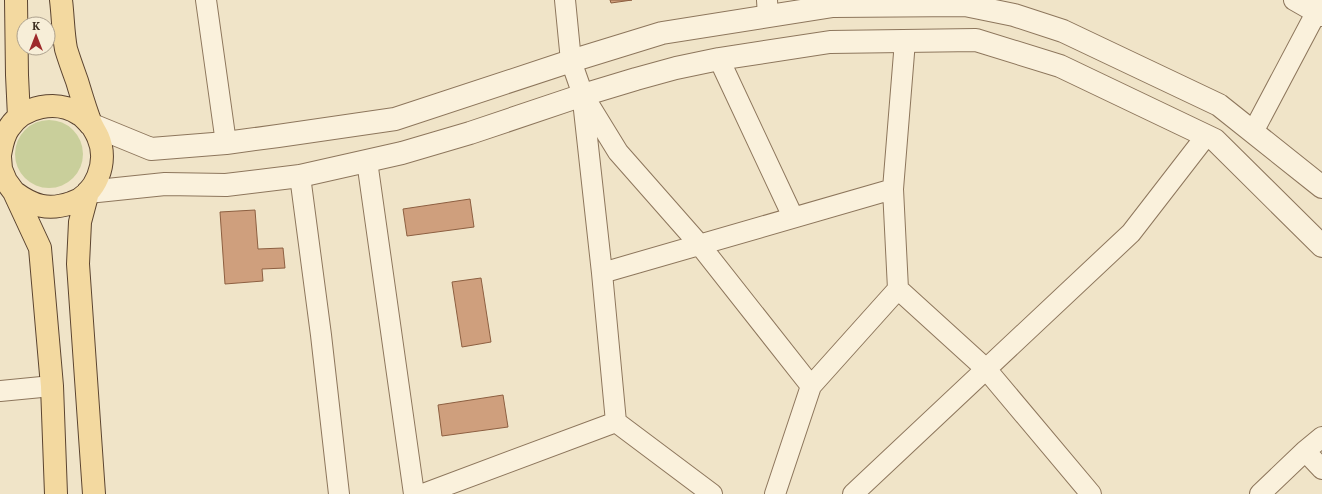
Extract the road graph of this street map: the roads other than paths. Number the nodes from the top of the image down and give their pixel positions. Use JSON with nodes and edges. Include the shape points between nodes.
{"nodes":[{"id":1,"x":16,"y":0,"type":"edge"},
{"id":2,"x":61,"y":0,"type":"edge"},
{"id":3,"x":206,"y":0,"type":"edge"},
{"id":4,"x":565,"y":0,"type":"edge"},
{"id":5,"x":1294,"y":0,"type":"edge"},
{"id":6,"x":768,"y":8,"type":"edge"},
{"id":7,"x":1318,"y":10,"type":"edge"},
{"id":8,"x":905,"y":41,"type":"junction"},
{"id":9,"x":719,"y":59,"type":"junction"},
{"id":10,"x":571,"y":61,"type":"junction"},
{"id":11,"x":583,"y":95,"type":"junction"},
{"id":12,"x":10,"y":118,"type":"edge"},
{"id":13,"x":90,"y":124,"type":"junction"},
{"id":14,"x":1253,"y":132,"type":"junction"},
{"id":15,"x":1206,"y":136,"type":"junction"},
{"id":16,"x":226,"y":143,"type":"junction"},
{"id":17,"x":0,"y":156,"type":"edge"},
{"id":18,"x":367,"y":161,"type":"junction"},
{"id":19,"x":300,"y":176,"type":"junction"},
{"id":20,"x":1322,"y":187,"type":"edge"},
{"id":21,"x":893,"y":189,"type":"junction"},
{"id":22,"x":7,"y":191,"type":"edge"},
{"id":23,"x":88,"y":192,"type":"junction"},
{"id":24,"x":793,"y":217,"type":"junction"},
{"id":25,"x":698,"y":244,"type":"junction"},
{"id":26,"x":1322,"y":246,"type":"edge"},
{"id":27,"x":602,"y":273,"type":"junction"},
{"id":28,"x":898,"y":289,"type":"junction"},
{"id":29,"x":986,"y":369,"type":"junction"},
{"id":30,"x":52,"y":386,"type":"junction"},
{"id":31,"x":811,"y":386,"type":"junction"},
{"id":32,"x":0,"y":391,"type":"edge"},
{"id":33,"x":616,"y":422,"type":"junction"},
{"id":34,"x":1322,"y":437,"type":"edge"},
{"id":35,"x":1305,"y":450,"type":"junction"},
{"id":36,"x":1322,"y":469,"type":"edge"},
{"id":37,"x":56,"y":494,"type":"edge"},
{"id":38,"x":94,"y":494,"type":"edge"},
{"id":39,"x":339,"y":494,"type":"edge"},
{"id":40,"x":414,"y":494,"type":"edge"},
{"id":41,"x":423,"y":494,"type":"edge"},
{"id":42,"x":712,"y":494,"type":"edge"},
{"id":43,"x":776,"y":494,"type":"edge"},
{"id":44,"x":853,"y":494,"type":"edge"},
{"id":45,"x":1091,"y":494,"type":"edge"},
{"id":46,"x":1260,"y":494,"type":"edge"}],
"edges":[{"from":1,"to":12,"type":"main road","via":[[17,75]]},
{"from":2,"to":13,"type":"main road","via":[[66,48]]},
{"from":3,"to":16,"type":"street"},
{"from":4,"to":10,"type":"street"},
{"from":5,"to":7,"type":"street"},
{"from":6,"to":10,"type":"street","via":[[662,33]]},
{"from":6,"to":14,"type":"street","via":[[965,5],[1014,14],[1063,30],[1219,105]]},
{"from":7,"to":14,"type":"street"},
{"from":8,"to":9,"type":"street","via":[[830,42]]},
{"from":8,"to":15,"type":"street","via":[[976,40],[1052,63]]},
{"from":8,"to":21,"type":"street"},
{"from":9,"to":11,"type":"street","via":[[676,68]]},
{"from":9,"to":24,"type":"street"},
{"from":10,"to":11,"type":"street"},
{"from":10,"to":16,"type":"street","via":[[395,119]]},
{"from":11,"to":18,"type":"street","via":[[470,133]]},
{"from":11,"to":25,"type":"street","via":[[618,152]]},
{"from":11,"to":27,"type":"street"},
{"from":12,"to":13,"type":"main road","via":[[33,109],[64,107],[78,113]]},
{"from":12,"to":17,"type":"main road"},
{"from":13,"to":16,"type":"street","via":[[151,149]]},
{"from":13,"to":23,"type":"main road","via":[[99,138],[102,154],[99,174]]},
{"from":14,"to":20,"type":"street"},
{"from":15,"to":26,"type":"street","via":[[1215,140]]},
{"from":15,"to":29,"type":"street","via":[[1131,233]]},
{"from":17,"to":22,"type":"main road"},
{"from":18,"to":19,"type":"street"},
{"from":18,"to":40,"type":"street"},
{"from":19,"to":23,"type":"street","via":[[226,185],[165,184]]},
{"from":19,"to":39,"type":"street"},
{"from":21,"to":24,"type":"street"},
{"from":21,"to":28,"type":"street"},
{"from":22,"to":23,"type":"main road","via":[[43,207],[59,207],[75,202]]},
{"from":22,"to":30,"type":"main road","via":[[40,248]]},
{"from":23,"to":38,"type":"main road","via":[[80,222],[78,264]]},
{"from":24,"to":25,"type":"street"},
{"from":25,"to":27,"type":"street"},
{"from":25,"to":31,"type":"street"},
{"from":27,"to":33,"type":"street"},
{"from":28,"to":29,"type":"street"},
{"from":28,"to":31,"type":"street"},
{"from":29,"to":44,"type":"street"},
{"from":29,"to":45,"type":"street"},
{"from":30,"to":32,"type":"street"},
{"from":30,"to":37,"type":"main road"},
{"from":31,"to":43,"type":"street"},
{"from":33,"to":41,"type":"street"},
{"from":33,"to":42,"type":"street"},
{"from":34,"to":35,"type":"street"},
{"from":35,"to":36,"type":"street"},
{"from":35,"to":46,"type":"street"}]}
